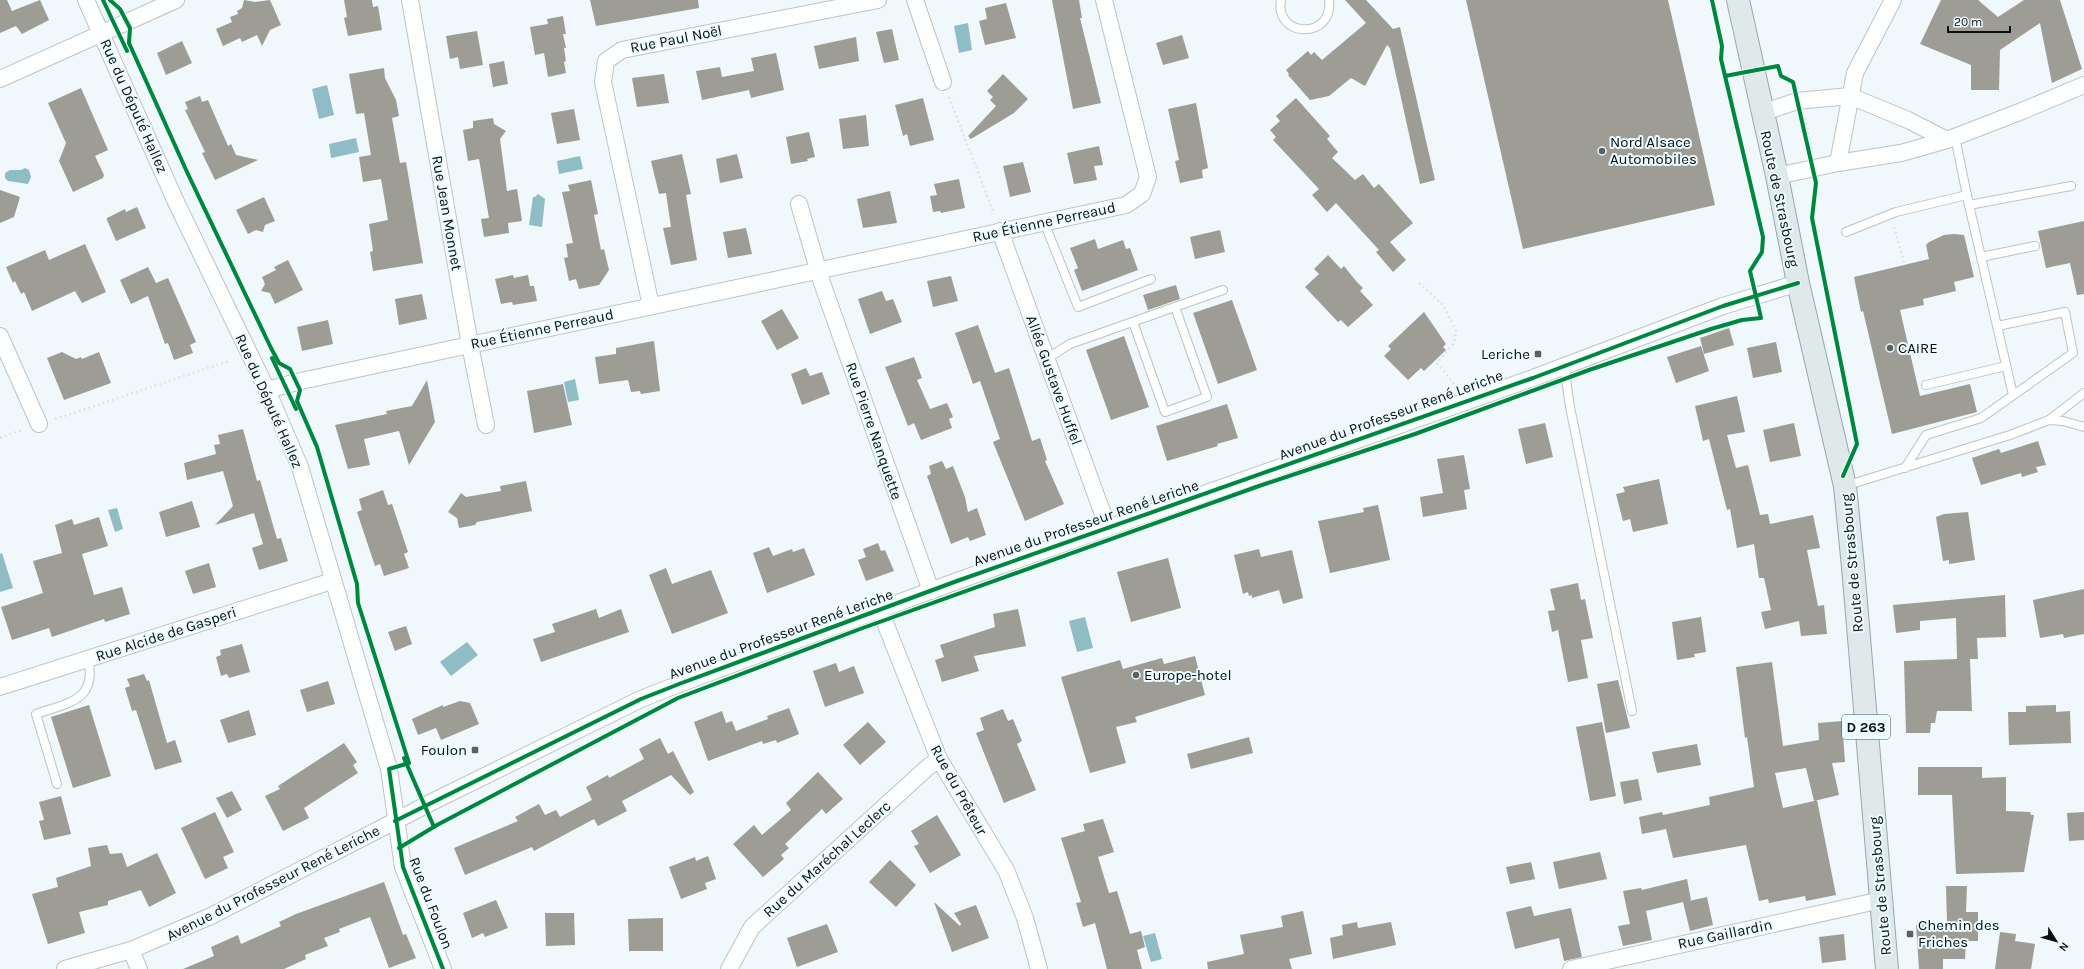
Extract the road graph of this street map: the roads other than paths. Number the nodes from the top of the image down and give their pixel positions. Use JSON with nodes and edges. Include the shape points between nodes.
{"nodes":[{"id":1,"x":86,"y":0,"type":"edge"},
{"id":2,"x":176,"y":0,"type":"edge"},
{"id":3,"x":410,"y":0,"type":"edge"},
{"id":4,"x":878,"y":0,"type":"edge"},
{"id":5,"x":915,"y":0,"type":"edge"},
{"id":6,"x":1104,"y":0,"type":"edge"},
{"id":7,"x":1281,"y":0,"type":"edge"},
{"id":8,"x":1329,"y":0,"type":"edge"},
{"id":9,"x":1738,"y":0,"type":"edge"},
{"id":10,"x":1893,"y":0,"type":"edge"},
{"id":11,"x":102,"y":32,"type":"junction"},
{"id":12,"x":0,"y":79,"type":"edge"},
{"id":13,"x":943,"y":82,"type":"road end"},
{"id":14,"x":2084,"y":85,"type":"edge"},
{"id":15,"x":1850,"y":96,"type":"junction"},
{"id":16,"x":1762,"y":113,"type":"junction"},
{"id":17,"x":1951,"y":138,"type":"junction"},
{"id":18,"x":1838,"y":163,"type":"junction"},
{"id":19,"x":1777,"y":176,"type":"junction"},
{"id":20,"x":2071,"y":186,"type":"dead end"},
{"id":21,"x":1967,"y":195,"type":"junction"},
{"id":22,"x":799,"y":204,"type":"dead end"},
{"id":23,"x":1969,"y":205,"type":"junction"},
{"id":24,"x":1044,"y":222,"type":"junction"},
{"id":25,"x":1000,"y":231,"type":"junction"},
{"id":26,"x":1846,"y":232,"type":"dead end"},
{"id":27,"x":2035,"y":246,"type":"dead end"},
{"id":28,"x":1981,"y":257,"type":"junction"},
{"id":29,"x":818,"y":270,"type":"junction"},
{"id":30,"x":1151,"y":279,"type":"dead end"},
{"id":31,"x":1798,"y":284,"type":"junction"},
{"id":32,"x":1223,"y":290,"type":"dead end"},
{"id":33,"x":651,"y":306,"type":"junction"},
{"id":34,"x":1175,"y":307,"type":"junction"},
{"id":35,"x":1133,"y":322,"type":"junction"},
{"id":36,"x":1996,"y":326,"type":"junction"},
{"id":37,"x":0,"y":336,"type":"edge"},
{"id":38,"x":470,"y":345,"type":"junction"},
{"id":39,"x":1046,"y":359,"type":"junction"},
{"id":40,"x":1564,"y":366,"type":"junction"},
{"id":41,"x":2006,"y":366,"type":"junction"},
{"id":42,"x":1926,"y":385,"type":"dead end"},
{"id":43,"x":267,"y":390,"type":"junction"},
{"id":44,"x":2084,"y":393,"type":"edge"},
{"id":45,"x":2013,"y":395,"type":"junction"},
{"id":46,"x":2049,"y":420,"type":"junction"},
{"id":47,"x":39,"y":424,"type":"road end"},
{"id":48,"x":486,"y":425,"type":"dead end"},
{"id":49,"x":2084,"y":427,"type":"edge"},
{"id":50,"x":1905,"y":468,"type":"junction"},
{"id":51,"x":1845,"y":486,"type":"junction"},
{"id":52,"x":1108,"y":528,"type":"junction"},
{"id":53,"x":332,"y":581,"type":"junction"},
{"id":54,"x":931,"y":591,"type":"junction"},
{"id":55,"x":880,"y":610,"type":"junction"},
{"id":56,"x":88,"y":659,"type":"junction"},
{"id":57,"x":0,"y":687,"type":"edge"},
{"id":58,"x":1632,"y":711,"type":"dead end"},
{"id":59,"x":939,"y":759,"type":"junction"},
{"id":60,"x":58,"y":784,"type":"dead end"},
{"id":61,"x":395,"y":821,"type":"junction"},
{"id":62,"x":1880,"y":900,"type":"junction"},
{"id":63,"x":131,"y":950,"type":"junction"},
{"id":64,"x":66,"y":969,"type":"edge"},
{"id":65,"x":139,"y":969,"type":"edge"},
{"id":66,"x":443,"y":969,"type":"edge"},
{"id":67,"x":729,"y":969,"type":"edge"},
{"id":68,"x":1039,"y":969,"type":"edge"},
{"id":69,"x":1570,"y":969,"type":"edge"},
{"id":70,"x":1887,"y":969,"type":"edge"}],
"edges":[{"from":1,"to":11,"type":"street","name":"Rue du Député Hallez"},
{"from":2,"to":11,"type":"street"},
{"from":3,"to":38,"type":"street","name":"Rue Jean Monnet"},
{"from":4,"to":33,"type":"street","name":"Rue Paul Noël","via":[[622,50],[606,62],[603,82]]},
{"from":5,"to":13,"type":"street"},
{"from":6,"to":24,"type":"street","name":"Rue Étienne Perreaud","via":[[1148,177],[1142,194],[1126,205]]},
{"from":7,"to":8,"type":"lane","via":[[1281,14],[1286,21],[1300,30],[1308,30],[1323,22],[1328,15]]},
{"from":9,"to":16,"type":"main road","name":"Route de Strasbourg","number":"D 263"},
{"from":10,"to":15,"type":"street","via":[[1855,73]]},
{"from":11,"to":12,"type":"street"},
{"from":11,"to":43,"type":"street","name":"Rue du Député Hallez","via":[[176,202]]},
{"from":14,"to":17,"type":"street"},
{"from":15,"to":16,"type":"street","via":[[1797,101]]},
{"from":15,"to":17,"type":"street"},
{"from":15,"to":18,"type":"street"},
{"from":16,"to":19,"type":"main road","name":"Route de Strasbourg","number":"D 263"},
{"from":17,"to":18,"type":"street","via":[[1902,153]]},
{"from":17,"to":21,"type":"lane"},
{"from":18,"to":19,"type":"street","via":[[1813,162]]},
{"from":19,"to":31,"type":"main road","name":"Route de Strasbourg","number":"D 263"},
{"from":20,"to":23,"type":"lane"},
{"from":21,"to":23,"type":"lane"},
{"from":21,"to":26,"type":"lane","via":[[1890,214]]},
{"from":22,"to":29,"type":"street"},
{"from":23,"to":28,"type":"lane"},
{"from":24,"to":25,"type":"street","name":"Rue Étienne Perreaud"},
{"from":24,"to":30,"type":"lane","via":[[1078,307]]},
{"from":25,"to":29,"type":"street","name":"Rue Étienne Perreaud"},
{"from":25,"to":39,"type":"street","name":"Allée Gustave Huffel"},
{"from":27,"to":28,"type":"lane"},
{"from":28,"to":36,"type":"lane"},
{"from":29,"to":33,"type":"street","name":"Rue Étienne Perreaud"},
{"from":29,"to":54,"type":"street","name":"Rue Pierre Nanquette"},
{"from":31,"to":40,"type":"street","name":"Avenue du Professeur René Leriche","via":[[1723,306]]},
{"from":31,"to":51,"type":"main road","name":"Route de Strasbourg","number":"D 263"},
{"from":32,"to":34,"type":"lane"},
{"from":33,"to":38,"type":"street","name":"Rue Étienne Perreaud"},
{"from":34,"to":35,"type":"lane"},
{"from":34,"to":35,"type":"lane","via":[[1207,397],[1165,412]]},
{"from":35,"to":39,"type":"lane","via":[[1070,344]]},
{"from":36,"to":41,"type":"lane"},
{"from":36,"to":45,"type":"lane","via":[[2065,312],[2073,354]]},
{"from":37,"to":47,"type":"street"},
{"from":38,"to":43,"type":"street","name":"Rue Étienne Perreaud","via":[[301,380]]},
{"from":38,"to":48,"type":"street","name":"Rue Jean Monnet"},
{"from":39,"to":52,"type":"street","name":"Allée Gustave Huffel"},
{"from":40,"to":52,"type":"street","name":"Avenue du Professeur René Leriche"},
{"from":40,"to":58,"type":"lane","via":[[1570,407]]},
{"from":41,"to":42,"type":"lane"},
{"from":41,"to":45,"type":"lane"},
{"from":43,"to":53,"type":"street","name":"Rue du Député Hallez","via":[[300,467]]},
{"from":44,"to":46,"type":"lane"},
{"from":45,"to":50,"type":"lane","via":[[1981,418],[1926,436]]},
{"from":46,"to":49,"type":"lane"},
{"from":46,"to":50,"type":"lane"},
{"from":50,"to":51,"type":"lane"},
{"from":51,"to":62,"type":"main road","name":"Route de Strasbourg","number":"D 263","via":[[1854,567]]},
{"from":52,"to":54,"type":"street","name":"Avenue du Professeur René Leriche"},
{"from":53,"to":56,"type":"street","name":"Rue Alcide de Gasperi"},
{"from":53,"to":61,"type":"street","name":"Rue du Député Hallez","via":[[389,769]]},
{"from":54,"to":55,"type":"street","name":"Avenue du Professeur René Leriche"},
{"from":55,"to":59,"type":"street","name":"Rue du Prêteur"},
{"from":55,"to":61,"type":"street","name":"Avenue du Professeur René Leriche","via":[[641,699]]},
{"from":56,"to":57,"type":"street","name":"Rue Alcide de Gasperi"},
{"from":56,"to":60,"type":"lane","via":[[92,673],[90,685],[83,694],[36,714]]},
{"from":59,"to":67,"type":"street","name":"Rue du Maréchal Leclerc","via":[[752,927]]},
{"from":59,"to":68,"type":"street","name":"Rue du Prêteur","via":[[1006,870],[1025,918]]},
{"from":61,"to":63,"type":"street","name":"Avenue du Professeur René Leriche","via":[[211,916]]},
{"from":61,"to":66,"type":"street","name":"Rue du Foulon","via":[[403,867]]},
{"from":62,"to":69,"type":"street","name":"Rue Gaillardin"},
{"from":62,"to":70,"type":"main road","name":"Route de Strasbourg","number":"D 263"},
{"from":63,"to":64,"type":"street","name":"Avenue du Professeur René Leriche"},
{"from":63,"to":65,"type":"street"}]}
